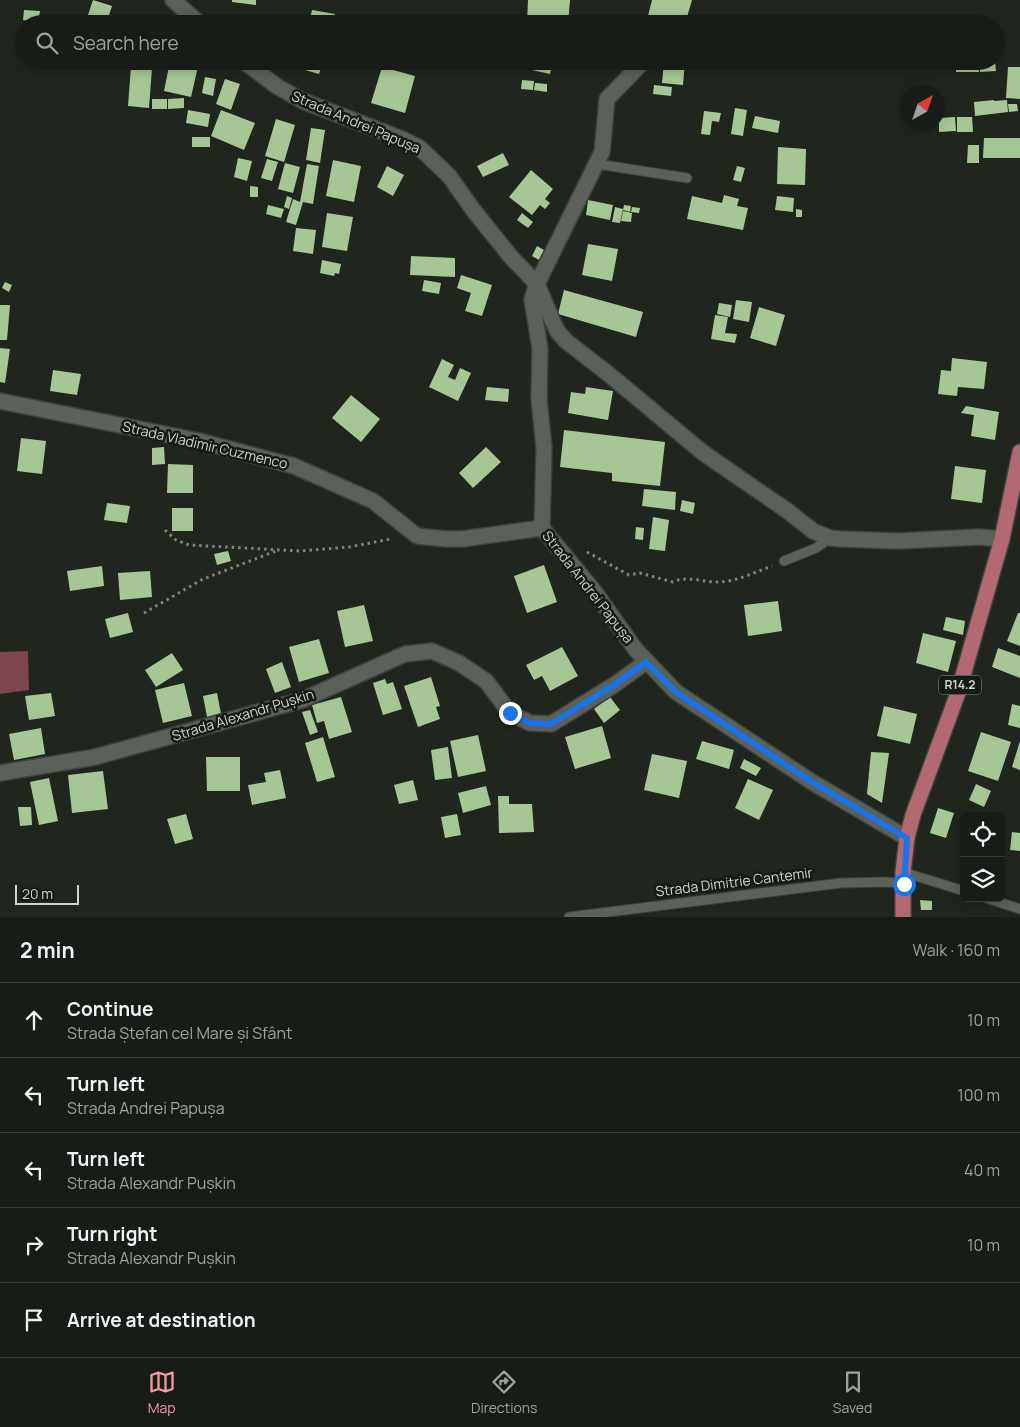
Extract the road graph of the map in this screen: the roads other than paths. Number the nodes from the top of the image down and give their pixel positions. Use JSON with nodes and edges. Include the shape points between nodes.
{"nodes":[{"id":1,"x":173,"y":0,"type":"edge"},
{"id":2,"x":190,"y":15,"type":"edge"},
{"id":3,"x":255,"y":70,"type":"edge"},
{"id":4,"x":635,"y":70,"type":"edge"},
{"id":5,"x":597,"y":164,"type":"junction"},
{"id":6,"x":687,"y":178,"type":"dead end"},
{"id":7,"x":537,"y":284,"type":"junction"},
{"id":8,"x":0,"y":401,"type":"edge"},
{"id":9,"x":1020,"y":452,"type":"edge"},
{"id":10,"x":542,"y":528,"type":"junction"},
{"id":11,"x":830,"y":538,"type":"junction"},
{"id":12,"x":1002,"y":539,"type":"junction"},
{"id":13,"x":784,"y":561,"type":"road end"},
{"id":14,"x":646,"y":662,"type":"junction"},
{"id":15,"x":0,"y":773,"type":"edge"},
{"id":16,"x":907,"y":838,"type":"junction"},
{"id":17,"x":904,"y":878,"type":"junction"},
{"id":18,"x":960,"y":890,"type":"edge"},
{"id":19,"x":998,"y":902,"type":"edge"},
{"id":20,"x":1020,"y":909,"type":"edge"},
{"id":21,"x":569,"y":917,"type":"edge"},
{"id":22,"x":903,"y":917,"type":"edge"}],
"edges":[{"from":1,"to":2,"type":"street"},
{"from":3,"to":7,"type":"street","name":"Strada Andrei Papușa","via":[[303,101],[420,148],[450,177],[505,250]]},
{"from":4,"to":5,"type":"street","name":"Strada Andrei Papușa","via":[[607,99],[602,152]]},
{"from":5,"to":6,"type":"lane"},
{"from":5,"to":7,"type":"street","name":"Strada Andrei Papușa"},
{"from":7,"to":10,"type":"street","name":"Strada Andrei Papușa","via":[[532,299],[540,349],[539,400],[544,448]]},
{"from":7,"to":11,"type":"street","name":"Strada Andrei Papușa","via":[[558,332],[566,341],[702,452],[813,531]]},
{"from":8,"to":10,"type":"street","name":"Strada Vladimir Cuzmenco","via":[[199,441],[294,466],[372,501],[417,536],[462,539]]},
{"from":9,"to":12,"type":"main road","number":"R14.2"},
{"from":10,"to":14,"type":"street","name":"Strada Andrei Papușa"},
{"from":11,"to":12,"type":"street","name":"Strada Andrei Papușa","via":[[898,541],[979,536]]},
{"from":11,"to":13,"type":"lane","via":[[816,548]]},
{"from":12,"to":16,"type":"main road","number":"R14.2","via":[[958,693]]},
{"from":14,"to":15,"type":"street","name":"Strada Alexandr Pușkin","via":[[561,719],[544,724],[530,723],[510,713],[486,681],[459,663],[432,651],[405,654],[302,700],[95,757]]},
{"from":14,"to":16,"type":"street","name":"Strada Andrei Papușa","via":[[676,692],[812,782]]},
{"from":16,"to":17,"type":"main road","number":"R14.2"},
{"from":17,"to":18,"type":"lane","name":"Strada Dimitrie Cantemir"},
{"from":17,"to":21,"type":"lane","name":"Strada Dimitrie Cantemir"},
{"from":17,"to":22,"type":"main road","number":"R14.2"},
{"from":19,"to":20,"type":"lane"}]}
